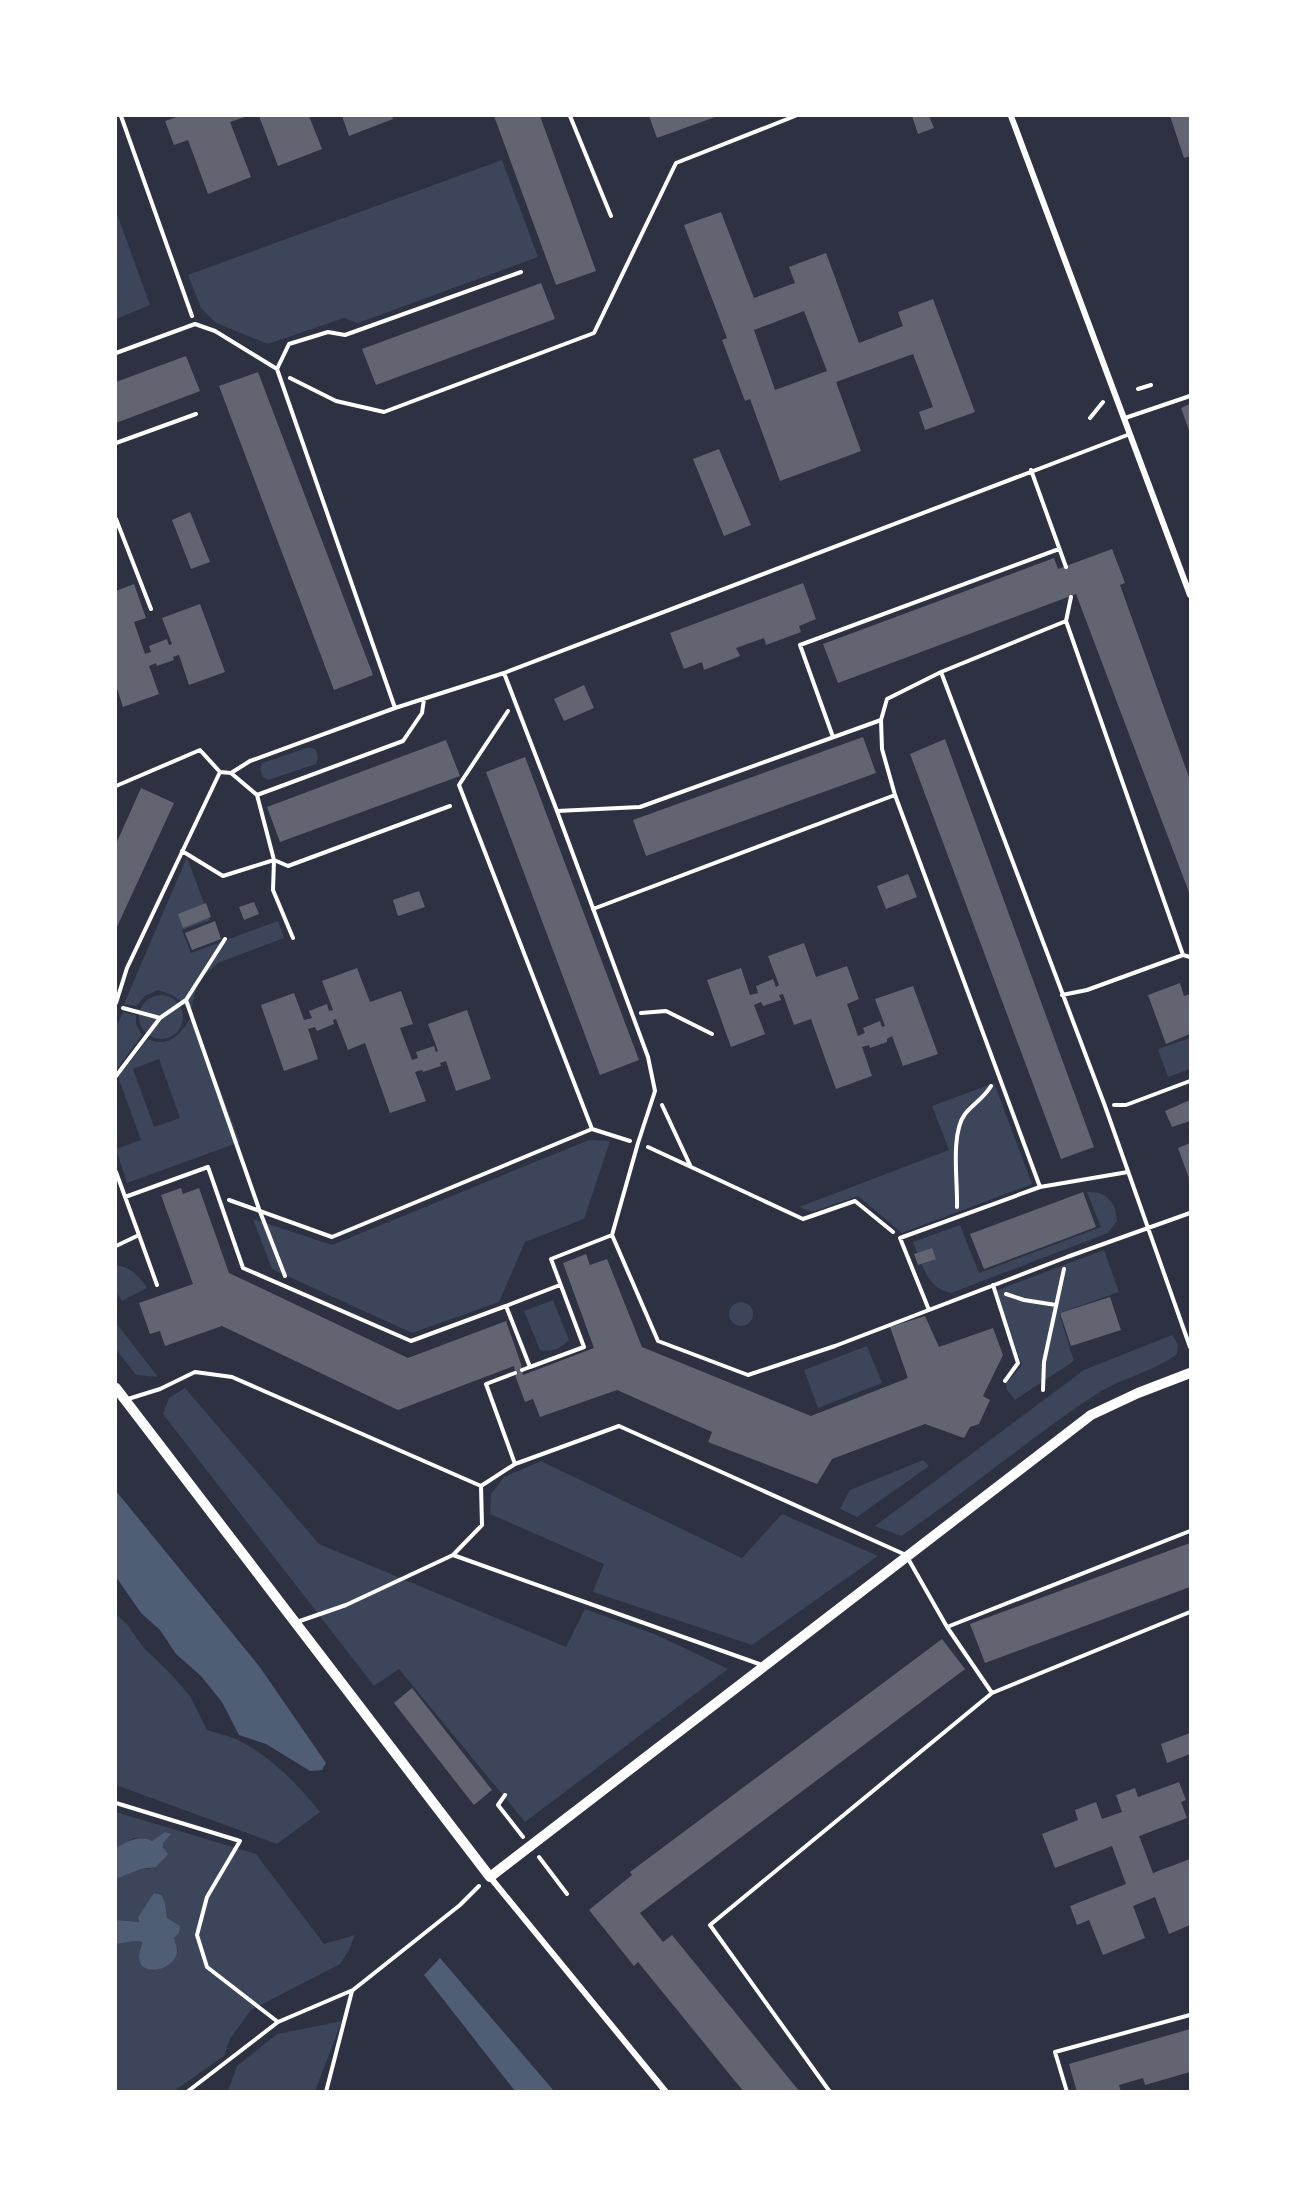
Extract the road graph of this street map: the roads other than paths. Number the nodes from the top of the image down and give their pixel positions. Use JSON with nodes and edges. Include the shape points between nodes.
{"nodes":[{"id":1,"x":570,"y":116,"type":"edge"},
{"id":2,"x":1011,"y":116,"type":"edge"},
{"id":3,"x":611,"y":216,"type":"dead end"},
{"id":4,"x":521,"y":272,"type":"dead end"},
{"id":5,"x":116,"y":353,"type":"edge"},
{"id":6,"x":278,"y":369,"type":"junction"},
{"id":7,"x":1191,"y":396,"type":"edge"},
{"id":8,"x":196,"y":414,"type":"dead end"},
{"id":9,"x":1125,"y":418,"type":"junction"},
{"id":10,"x":1131,"y":434,"type":"junction"},
{"id":11,"x":116,"y":443,"type":"edge"},
{"id":12,"x":1031,"y":470,"type":"junction"},
{"id":13,"x":116,"y":519,"type":"edge"},
{"id":14,"x":1059,"y":549,"type":"junction"},
{"id":15,"x":1066,"y":567,"type":"dead end"},
{"id":16,"x":1191,"y":595,"type":"edge"},
{"id":17,"x":1071,"y":597,"type":"dead end"},
{"id":18,"x":151,"y":609,"type":"dead end"},
{"id":19,"x":1066,"y":621,"type":"junction"},
{"id":20,"x":941,"y":672,"type":"junction"},
{"id":21,"x":504,"y":673,"type":"junction"},
{"id":22,"x":424,"y":699,"type":"junction"},
{"id":23,"x":395,"y":708,"type":"junction"},
{"id":24,"x":881,"y":720,"type":"junction"},
{"id":25,"x":833,"y":738,"type":"junction"},
{"id":26,"x":220,"y":772,"type":"junction"},
{"id":27,"x":231,"y":773,"type":"junction"},
{"id":28,"x":116,"y":786,"type":"edge"},
{"id":29,"x":257,"y":795,"type":"junction"},
{"id":30,"x":895,"y":795,"type":"junction"},
{"id":31,"x":450,"y":806,"type":"dead end"},
{"id":32,"x":557,"y":811,"type":"junction"},
{"id":33,"x":182,"y":851,"type":"junction"},
{"id":34,"x":274,"y":860,"type":"junction"},
{"id":35,"x":593,"y":909,"type":"junction"},
{"id":36,"x":292,"y":938,"type":"dead end"},
{"id":37,"x":1183,"y":955,"type":"junction"},
{"id":38,"x":1191,"y":957,"type":"edge"},
{"id":39,"x":1062,"y":995,"type":"junction"},
{"id":40,"x":116,"y":1004,"type":"edge"},
{"id":41,"x":116,"y":1172,"type":"edge"},
{"id":42,"x":1128,"y":1172,"type":"junction"},
{"id":43,"x":1040,"y":1187,"type":"junction"},
{"id":44,"x":125,"y":1197,"type":"junction"},
{"id":45,"x":1191,"y":1213,"type":"edge"},
{"id":46,"x":1148,"y":1227,"type":"junction"},
{"id":47,"x":139,"y":1235,"type":"junction"},
{"id":48,"x":612,"y":1235,"type":"junction"},
{"id":49,"x":116,"y":1246,"type":"edge"},
{"id":50,"x":157,"y":1285,"type":"dead end"},
{"id":51,"x":560,"y":1285,"type":"junction"},
{"id":52,"x":993,"y":1285,"type":"junction"},
{"id":53,"x":506,"y":1306,"type":"junction"},
{"id":54,"x":929,"y":1311,"type":"junction"},
{"id":55,"x":1191,"y":1347,"type":"edge"},
{"id":56,"x":530,"y":1367,"type":"junction"},
{"id":57,"x":522,"y":1371,"type":"dead end"},
{"id":58,"x":515,"y":1373,"type":"dead end"},
{"id":59,"x":1191,"y":1373,"type":"edge"},
{"id":60,"x":1005,"y":1381,"type":"dead end"},
{"id":61,"x":116,"y":1388,"type":"edge"},
{"id":62,"x":125,"y":1401,"type":"junction"},
{"id":63,"x":515,"y":1464,"type":"junction"},
{"id":64,"x":481,"y":1486,"type":"junction"},
{"id":65,"x":1191,"y":1531,"type":"edge"},
{"id":66,"x":453,"y":1555,"type":"junction"},
{"id":67,"x":906,"y":1555,"type":"junction"},
{"id":68,"x":1191,"y":1612,"type":"edge"},
{"id":69,"x":295,"y":1623,"type":"junction"},
{"id":70,"x":947,"y":1627,"type":"junction"},
{"id":71,"x":765,"y":1666,"type":"junction"},
{"id":72,"x":992,"y":1694,"type":"junction"},
{"id":73,"x":490,"y":1876,"type":"junction"},
{"id":74,"x":1191,"y":2015,"type":"edge"},
{"id":75,"x":666,"y":2091,"type":"edge"},
{"id":76,"x":830,"y":2091,"type":"edge"},
{"id":77,"x":1066,"y":2091,"type":"edge"}],
"edges":[{"from":1,"to":3,"type":"lane"},
{"from":2,"to":9,"type":"street"},
{"from":4,"to":6,"type":"lane","via":[[345,335],[328,332],[289,344]]},
{"from":5,"to":6,"type":"lane","via":[[195,324],[215,331]]},
{"from":6,"to":23,"type":"lane"},
{"from":7,"to":9,"type":"lane"},
{"from":8,"to":11,"type":"lane"},
{"from":9,"to":10,"type":"street"},
{"from":10,"to":12,"type":"lane"},
{"from":10,"to":16,"type":"street"},
{"from":12,"to":14,"type":"lane"},
{"from":12,"to":21,"type":"lane"},
{"from":13,"to":18,"type":"lane"},
{"from":14,"to":15,"type":"lane"},
{"from":14,"to":25,"type":"lane","via":[[800,645]]},
{"from":17,"to":19,"type":"lane"},
{"from":19,"to":20,"type":"lane"},
{"from":19,"to":37,"type":"lane"},
{"from":20,"to":24,"type":"lane","via":[[887,699]]},
{"from":20,"to":39,"type":"lane"},
{"from":21,"to":22,"type":"lane"},
{"from":21,"to":32,"type":"lane"},
{"from":22,"to":23,"type":"lane"},
{"from":22,"to":29,"type":"lane","via":[[422,712],[403,741]]},
{"from":23,"to":27,"type":"lane","via":[[250,760]]},
{"from":24,"to":25,"type":"lane"},
{"from":24,"to":30,"type":"lane","via":[[882,749]]},
{"from":25,"to":32,"type":"lane","via":[[640,807]]},
{"from":26,"to":27,"type":"lane"},
{"from":26,"to":28,"type":"lane","via":[[200,750]]},
{"from":26,"to":33,"type":"lane"},
{"from":27,"to":29,"type":"lane"},
{"from":29,"to":34,"type":"lane"},
{"from":30,"to":35,"type":"lane"},
{"from":30,"to":43,"type":"lane"},
{"from":31,"to":34,"type":"lane","via":[[288,866]]},
{"from":32,"to":35,"type":"lane"},
{"from":33,"to":34,"type":"lane","via":[[224,876]]},
{"from":33,"to":40,"type":"lane","via":[[127,968]]},
{"from":34,"to":36,"type":"lane","via":[[273,890]]},
{"from":35,"to":48,"type":"lane","via":[[648,1057],[656,1091]]},
{"from":37,"to":38,"type":"lane"},
{"from":37,"to":39,"type":"lane","via":[[1087,990]]},
{"from":39,"to":42,"type":"lane"},
{"from":41,"to":44,"type":"lane"},
{"from":42,"to":43,"type":"lane"},
{"from":42,"to":46,"type":"lane"},
{"from":43,"to":54,"type":"lane","via":[[900,1238]]},
{"from":44,"to":47,"type":"lane"},
{"from":44,"to":53,"type":"lane","via":[[208,1167],[243,1268],[411,1341]]},
{"from":45,"to":46,"type":"lane"},
{"from":46,"to":52,"type":"lane"},
{"from":46,"to":55,"type":"lane"},
{"from":47,"to":49,"type":"lane"},
{"from":47,"to":50,"type":"lane"},
{"from":48,"to":51,"type":"lane","via":[[551,1259]]},
{"from":48,"to":54,"type":"lane","via":[[657,1341],[748,1375]]},
{"from":51,"to":53,"type":"lane"},
{"from":51,"to":56,"type":"lane","via":[[584,1347]]},
{"from":52,"to":54,"type":"lane"},
{"from":52,"to":60,"type":"lane","via":[[1018,1363]]},
{"from":53,"to":56,"type":"lane"},
{"from":56,"to":57,"type":"lane"},
{"from":58,"to":63,"type":"lane","via":[[486,1384]]},
{"from":59,"to":67,"type":"street","via":[[1091,1415]]},
{"from":61,"to":62,"type":"street"},
{"from":62,"to":64,"type":"lane","via":[[195,1372],[232,1377]]},
{"from":62,"to":69,"type":"street"},
{"from":63,"to":64,"type":"lane"},
{"from":63,"to":67,"type":"lane","via":[[619,1426]]},
{"from":64,"to":66,"type":"lane","via":[[482,1525]]},
{"from":65,"to":70,"type":"lane"},
{"from":66,"to":69,"type":"lane","via":[[346,1605]]},
{"from":66,"to":71,"type":"lane"},
{"from":67,"to":70,"type":"lane"},
{"from":67,"to":71,"type":"street"},
{"from":68,"to":72,"type":"lane"},
{"from":69,"to":73,"type":"street"},
{"from":70,"to":72,"type":"lane"},
{"from":71,"to":73,"type":"street"},
{"from":72,"to":76,"type":"lane","via":[[710,1925]]},
{"from":73,"to":75,"type":"street"},
{"from":74,"to":77,"type":"lane","via":[[1055,2052]]}]}
